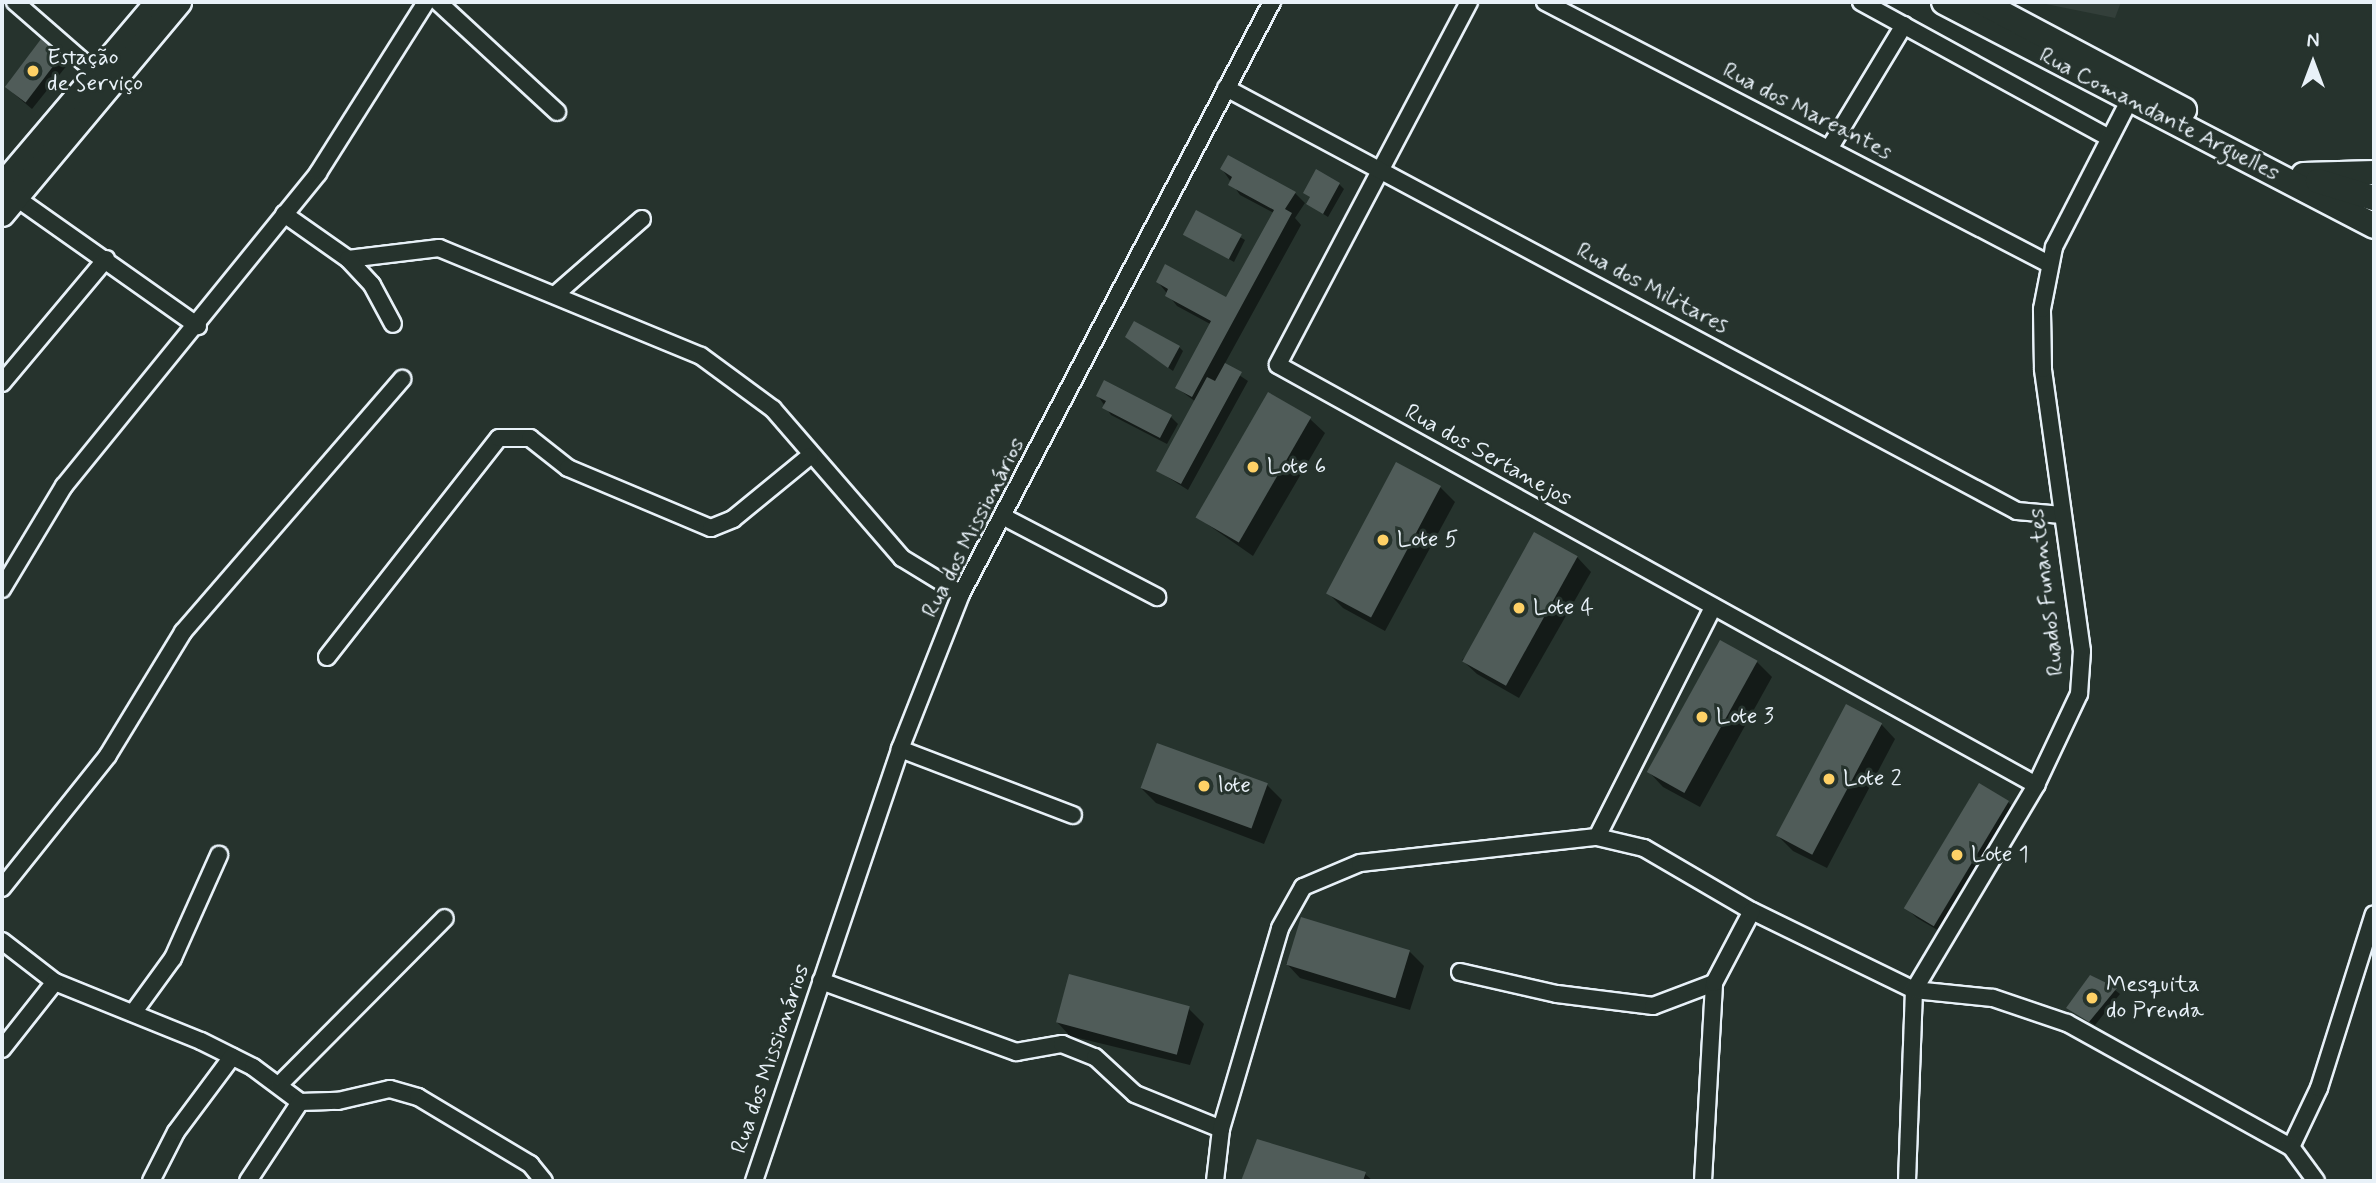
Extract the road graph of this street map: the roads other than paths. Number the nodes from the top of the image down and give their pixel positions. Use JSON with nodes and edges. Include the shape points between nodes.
{"nodes":[{"id":1,"x":15,"y":2,"type":"edge"},
{"id":2,"x":158,"y":2,"type":"edge"},
{"id":3,"x":179,"y":2,"type":"edge"},
{"id":4,"x":426,"y":2,"type":"edge"},
{"id":5,"x":438,"y":2,"type":"edge"},
{"id":6,"x":1272,"y":2,"type":"edge"},
{"id":7,"x":1469,"y":2,"type":"edge"},
{"id":8,"x":1545,"y":2,"type":"edge"},
{"id":9,"x":1861,"y":2,"type":"edge"},
{"id":10,"x":1944,"y":2,"type":"edge"},
{"id":11,"x":1981,"y":2,"type":"edge"},
{"id":12,"x":1904,"y":25,"type":"junction"},
{"id":13,"x":94,"y":71,"type":"junction"},
{"id":14,"x":1226,"y":88,"type":"junction"},
{"id":15,"x":2129,"y":101,"type":"junction"},
{"id":16,"x":557,"y":112,"type":"dead end"},
{"id":17,"x":2106,"y":136,"type":"junction"},
{"id":18,"x":1829,"y":149,"type":"junction"},
{"id":19,"x":1381,"y":169,"type":"junction"},
{"id":20,"x":2374,"y":172,"type":"edge"},
{"id":21,"x":2303,"y":174,"type":"junction"},
{"id":22,"x":2374,"y":198,"type":"edge"},
{"id":23,"x":6,"y":199,"type":"edge"},
{"id":24,"x":284,"y":214,"type":"junction"},
{"id":25,"x":642,"y":219,"type":"dead end"},
{"id":26,"x":2374,"y":226,"type":"edge"},
{"id":27,"x":106,"y":259,"type":"junction"},
{"id":28,"x":348,"y":259,"type":"junction"},
{"id":29,"x":2049,"y":264,"type":"junction"},
{"id":30,"x":556,"y":294,"type":"junction"},
{"id":31,"x":393,"y":324,"type":"dead end"},
{"id":32,"x":198,"y":326,"type":"junction"},
{"id":33,"x":402,"y":379,"type":"dead end"},
{"id":34,"x":2,"y":383,"type":"edge"},
{"id":35,"x":810,"y":456,"type":"junction"},
{"id":36,"x":2062,"y":515,"type":"junction"},
{"id":37,"x":1004,"y":517,"type":"junction"},
{"id":38,"x":8,"y":565,"type":"edge"},
{"id":39,"x":2,"y":589,"type":"edge"},
{"id":40,"x":961,"y":594,"type":"junction"},
{"id":41,"x":1157,"y":597,"type":"dead end"},
{"id":42,"x":1713,"y":607,"type":"junction"},
{"id":43,"x":327,"y":657,"type":"dead end"},
{"id":44,"x":900,"y":749,"type":"junction"},
{"id":45,"x":2036,"y":785,"type":"junction"},
{"id":46,"x":1073,"y":815,"type":"dead end"},
{"id":47,"x":1597,"y":837,"type":"junction"},
{"id":48,"x":219,"y":855,"type":"dead end"},
{"id":49,"x":2,"y":888,"type":"edge"},
{"id":50,"x":1752,"y":911,"type":"junction"},
{"id":51,"x":2374,"y":914,"type":"edge"},
{"id":52,"x":445,"y":918,"type":"dead end"},
{"id":53,"x":2,"y":941,"type":"edge"},
{"id":54,"x":1460,"y":972,"type":"dead end"},
{"id":55,"x":821,"y":981,"type":"junction"},
{"id":56,"x":55,"y":982,"type":"junction"},
{"id":57,"x":1714,"y":983,"type":"junction"},
{"id":58,"x":1914,"y":990,"type":"junction"},
{"id":59,"x":133,"y":1013,"type":"junction"},
{"id":60,"x":2,"y":1049,"type":"edge"},
{"id":61,"x":232,"y":1057,"type":"junction"},
{"id":62,"x":279,"y":1085,"type":"junction"},
{"id":63,"x":300,"y":1101,"type":"junction"},
{"id":64,"x":1222,"y":1129,"type":"junction"},
{"id":65,"x":2291,"y":1147,"type":"junction"},
{"id":66,"x":151,"y":1181,"type":"edge"},
{"id":67,"x":248,"y":1181,"type":"edge"},
{"id":68,"x":544,"y":1181,"type":"edge"},
{"id":69,"x":754,"y":1181,"type":"edge"},
{"id":70,"x":1215,"y":1181,"type":"edge"},
{"id":71,"x":1703,"y":1181,"type":"edge"},
{"id":72,"x":1907,"y":1181,"type":"edge"},
{"id":73,"x":2316,"y":1181,"type":"edge"}],
"edges":[{"from":1,"to":13,"type":"street"},
{"from":2,"to":13,"type":"main road"},
{"from":3,"to":23,"type":"main road"},
{"from":4,"to":24,"type":"street"},
{"from":5,"to":16,"type":"street"},
{"from":6,"to":14,"type":"street","name":"Rua dos Missionários"},
{"from":7,"to":19,"type":"street","name":"Rua dos Sertanejos"},
{"from":8,"to":18,"type":"street","name":"Rua dos Mareantes"},
{"from":9,"to":12,"type":"street"},
{"from":10,"to":15,"type":"main road","name":"Rua Comandante Arguelles"},
{"from":11,"to":21,"type":"main road","name":"Rua Comandante Arguelles"},
{"from":12,"to":17,"type":"street"},
{"from":12,"to":18,"type":"street"},
{"from":13,"to":23,"type":"main road"},
{"from":14,"to":19,"type":"street","name":"Rua dos Militares"},
{"from":14,"to":37,"type":"street","name":"Rua dos Missionários"},
{"from":15,"to":17,"type":"street","name":"Ruados Funantes"},
{"from":15,"to":26,"type":"main road","name":"Rua Comandante Arguelles"},
{"from":17,"to":29,"type":"street","name":"Ruados Funantes"},
{"from":18,"to":29,"type":"street","name":"Rua dos Mareantes"},
{"from":19,"to":36,"type":"street","name":"Rua dos Militares","via":[[2017,511]]},
{"from":19,"to":42,"type":"street","name":"Rua dos Sertanejos","via":[[1278,366]]},
{"from":20,"to":21,"type":"main road","name":"Rua Comandante Arguelles"},
{"from":21,"to":22,"type":"main road"},
{"from":23,"to":27,"type":"street"},
{"from":24,"to":28,"type":"street"},
{"from":24,"to":32,"type":"street"},
{"from":25,"to":30,"type":"street"},
{"from":27,"to":32,"type":"street"},
{"from":27,"to":34,"type":"street"},
{"from":28,"to":30,"type":"street","via":[[439,248]]},
{"from":28,"to":31,"type":"street","via":[[372,285]]},
{"from":29,"to":36,"type":"street","name":"Ruados Funantes","via":[[2043,369]]},
{"from":30,"to":35,"type":"street","via":[[701,356],[773,409]]},
{"from":32,"to":38,"type":"street","via":[[64,486]]},
{"from":33,"to":49,"type":"street","via":[[183,632],[108,755]]},
{"from":35,"to":40,"type":"street","via":[[902,558]]},
{"from":35,"to":43,"type":"street","via":[[733,519],[711,528],[568,468],[530,438],[499,438]]},
{"from":36,"to":45,"type":"street","name":"Ruados Funantes","via":[[2082,675],[2079,694]]},
{"from":37,"to":40,"type":"street","name":"Rua dos Missionários"},
{"from":37,"to":41,"type":"street"},
{"from":38,"to":39,"type":"street"},
{"from":40,"to":44,"type":"street","name":"Rua dos Missionários"},
{"from":42,"to":45,"type":"street","name":"Rua dos Sertanejos"},
{"from":42,"to":47,"type":"street"},
{"from":44,"to":46,"type":"street"},
{"from":44,"to":55,"type":"street","name":"Rua dos Missionários"},
{"from":45,"to":58,"type":"street","name":"Ruados Funantes"},
{"from":47,"to":50,"type":"street","via":[[1644,848]]},
{"from":47,"to":64,"type":"street","via":[[1360,863],[1303,887],[1280,929]]},
{"from":48,"to":59,"type":"street","via":[[173,958]]},
{"from":50,"to":57,"type":"street"},
{"from":50,"to":58,"type":"street"},
{"from":51,"to":65,"type":"street","via":[[2319,1088]]},
{"from":52,"to":62,"type":"street"},
{"from":53,"to":56,"type":"street"},
{"from":54,"to":57,"type":"street","via":[[1558,994],[1653,1006]]},
{"from":55,"to":64,"type":"street","via":[[1016,1052],[1062,1044],[1095,1057],[1135,1094]]},
{"from":55,"to":69,"type":"street","name":"Rua dos Missionários"},
{"from":56,"to":59,"type":"street"},
{"from":56,"to":60,"type":"street"},
{"from":57,"to":71,"type":"street"},
{"from":58,"to":65,"type":"street","via":[[1993,998],[2045,1014]]},
{"from":58,"to":72,"type":"street","name":"Ruados Funantes"},
{"from":59,"to":61,"type":"street"},
{"from":61,"to":62,"type":"street"},
{"from":61,"to":66,"type":"street","via":[[176,1132]]},
{"from":62,"to":63,"type":"street"},
{"from":63,"to":67,"type":"street"},
{"from":63,"to":68,"type":"street","via":[[404,1091],[530,1164]]},
{"from":64,"to":70,"type":"street"},
{"from":65,"to":73,"type":"street"}]}
